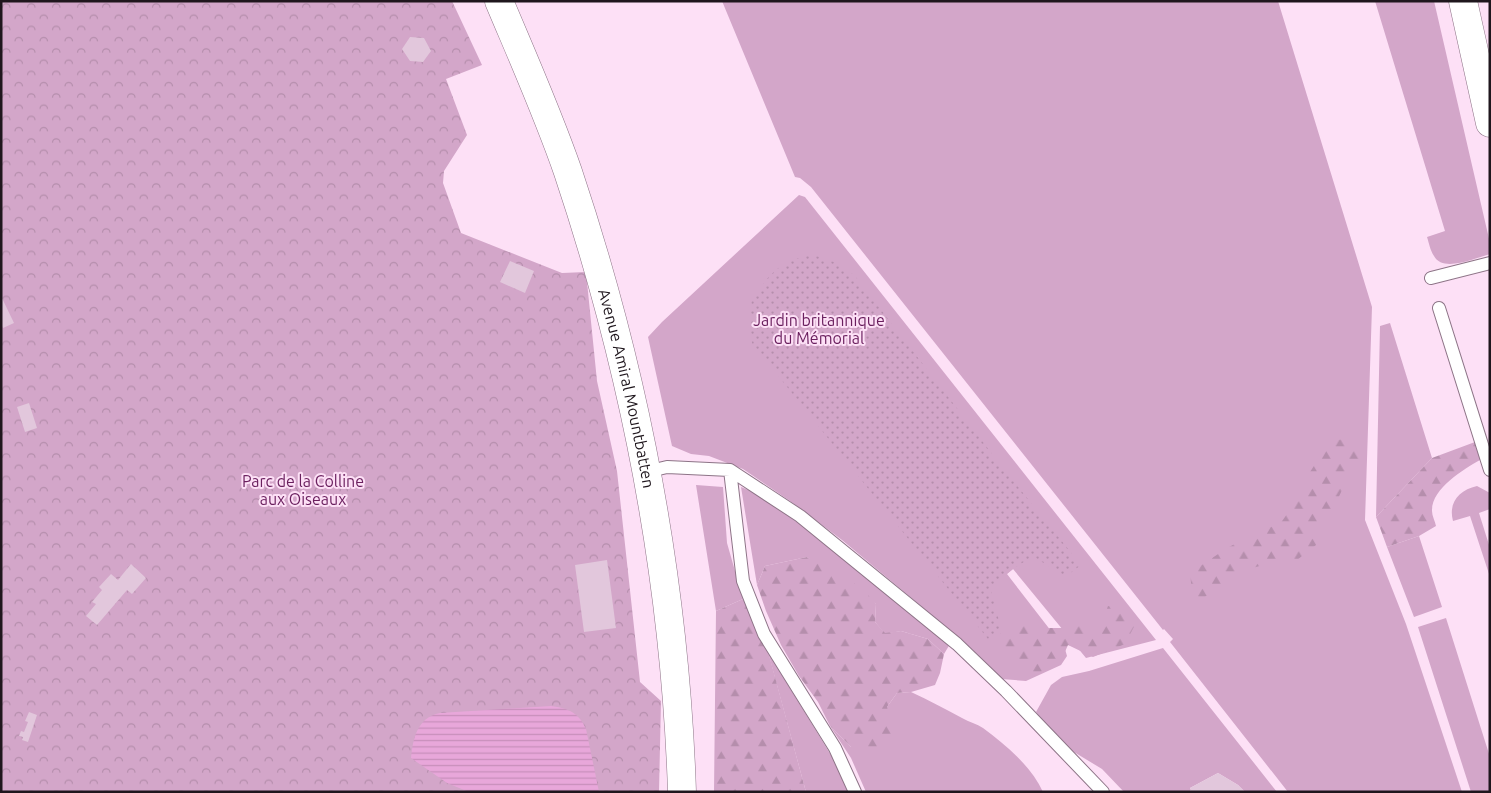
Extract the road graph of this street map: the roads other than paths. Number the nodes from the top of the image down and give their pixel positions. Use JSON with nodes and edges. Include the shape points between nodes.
{"nodes":[{"id":1,"x":498,"y":1,"type":"edge"},
{"id":2,"x":1463,"y":1,"type":"edge"},
{"id":3,"x":1490,"y":123,"type":"edge"},
{"id":4,"x":1490,"y":263,"type":"edge"},
{"id":5,"x":1431,"y":278,"type":"dead end"},
{"id":6,"x":1439,"y":308,"type":"dead end"},
{"id":7,"x":730,"y":470,"type":"junction"},
{"id":8,"x":1490,"y":470,"type":"edge"},
{"id":9,"x":646,"y":472,"type":"junction"},
{"id":10,"x":1077,"y":764,"type":"junction"},
{"id":11,"x":682,"y":792,"type":"edge"},
{"id":12,"x":855,"y":792,"type":"edge"},
{"id":13,"x":1090,"y":792,"type":"edge"},
{"id":14,"x":1103,"y":792,"type":"edge"}],
"edges":[{"from":1,"to":9,"type":"street","name":"Avenue Amiral Mountbatten","via":[[537,90],[590,244],[616,332]]},
{"from":2,"to":3,"type":"street"},
{"from":4,"to":5,"type":"lane"},
{"from":6,"to":8,"type":"lane"},
{"from":7,"to":9,"type":"lane","via":[[667,467]]},
{"from":7,"to":10,"type":"lane","via":[[800,516],[957,644]]},
{"from":7,"to":12,"type":"lane","via":[[743,582],[764,634],[835,748]]},
{"from":9,"to":11,"type":"street","name":"Avenue Amiral Mountbatten","via":[[670,624]]},
{"from":10,"to":13,"type":"lane"},
{"from":10,"to":14,"type":"lane"}]}
